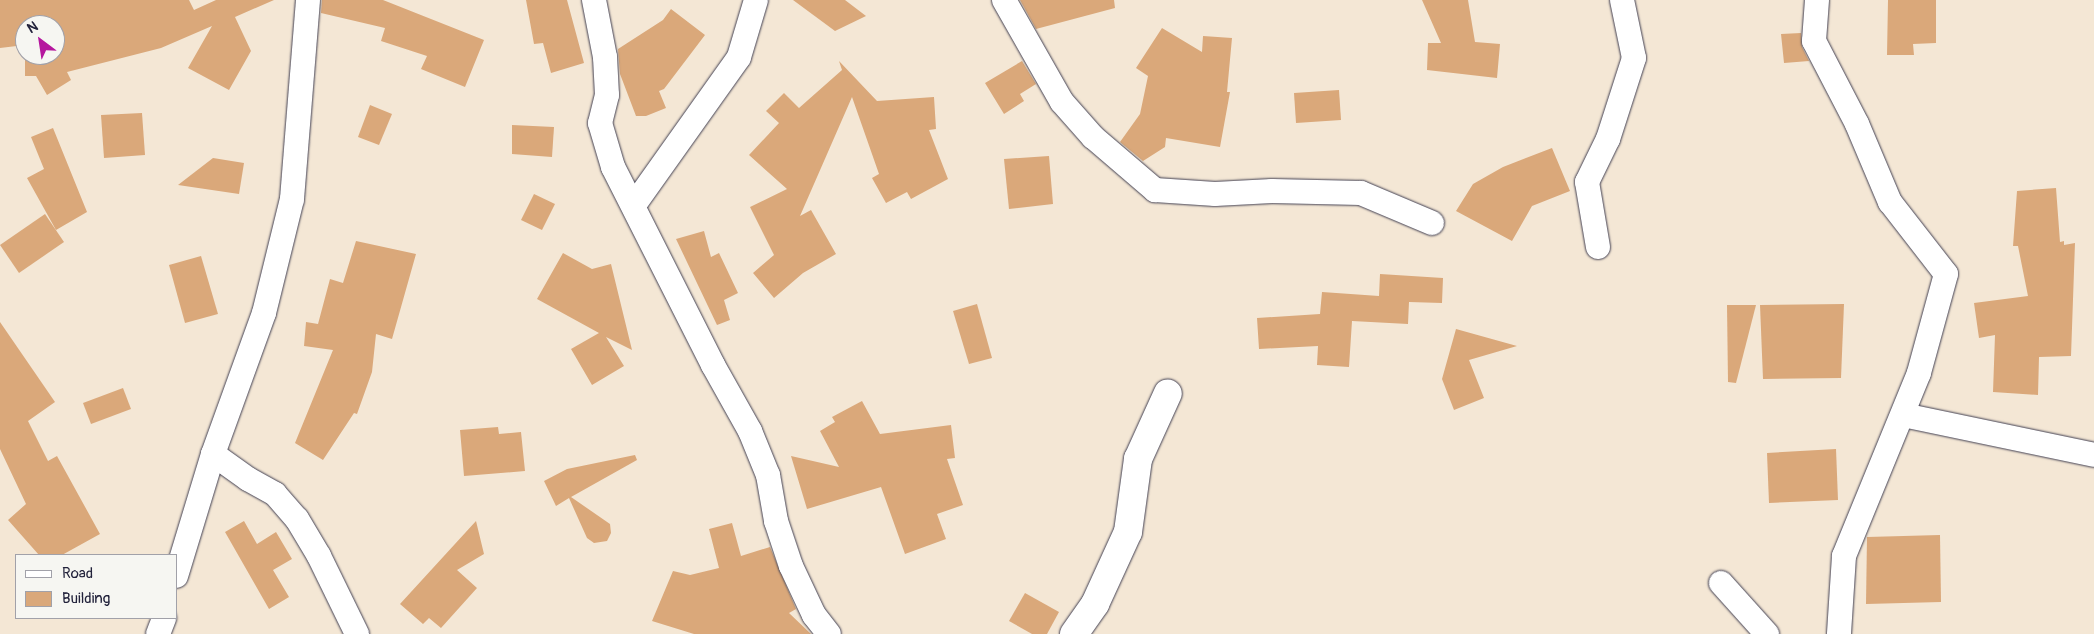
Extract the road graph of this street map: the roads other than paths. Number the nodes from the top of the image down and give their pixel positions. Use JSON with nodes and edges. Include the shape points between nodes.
{"nodes":[{"id":1,"x":308,"y":0,"type":"edge"},
{"id":2,"x":594,"y":0,"type":"edge"},
{"id":3,"x":756,"y":0,"type":"edge"},
{"id":4,"x":1004,"y":0,"type":"edge"},
{"id":5,"x":1622,"y":0,"type":"edge"},
{"id":6,"x":1817,"y":0,"type":"edge"},
{"id":7,"x":634,"y":205,"type":"junction"},
{"id":8,"x":1432,"y":223,"type":"dead end"},
{"id":9,"x":1598,"y":247,"type":"dead end"},
{"id":10,"x":1168,"y":392,"type":"dead end"},
{"id":11,"x":1903,"y":415,"type":"junction"},
{"id":12,"x":213,"y":454,"type":"junction"},
{"id":13,"x":2094,"y":455,"type":"edge"},
{"id":14,"x":178,"y":569,"type":"edge"},
{"id":15,"x":1721,"y":583,"type":"dead end"},
{"id":16,"x":164,"y":619,"type":"edge"},
{"id":17,"x":158,"y":634,"type":"edge"},
{"id":18,"x":357,"y":634,"type":"edge"},
{"id":19,"x":829,"y":634,"type":"edge"},
{"id":20,"x":1074,"y":634,"type":"edge"},
{"id":21,"x":1767,"y":634,"type":"edge"},
{"id":22,"x":1838,"y":634,"type":"edge"}],
"edges":[{"from":1,"to":12,"type":"street","via":[[292,199],[264,313]]},
{"from":2,"to":7,"type":"street","via":[[605,57],[607,95],[600,123],[614,167]]},
{"from":3,"to":7,"type":"street","via":[[738,57]]},
{"from":4,"to":8,"type":"street","via":[[1062,102],[1092,137],[1155,190],[1215,194],[1272,191],[1362,194]]},
{"from":5,"to":9,"type":"street","via":[[1634,58],[1608,139],[1587,182]]},
{"from":6,"to":11,"type":"street","via":[[1814,41],[1857,124],[1890,202],[1946,274],[1920,373]]},
{"from":7,"to":19,"type":"street","via":[[713,365],[750,431],[768,475],[776,521],[791,566],[814,615]]},
{"from":10,"to":20,"type":"street","via":[[1138,459],[1128,532],[1095,604]]},
{"from":11,"to":13,"type":"street"},
{"from":11,"to":22,"type":"street","via":[[1844,556]]},
{"from":12,"to":14,"type":"street"},
{"from":12,"to":18,"type":"street","via":[[248,480],[275,494],[296,519],[319,556]]},
{"from":15,"to":21,"type":"street"},
{"from":16,"to":17,"type":"street"}]}
